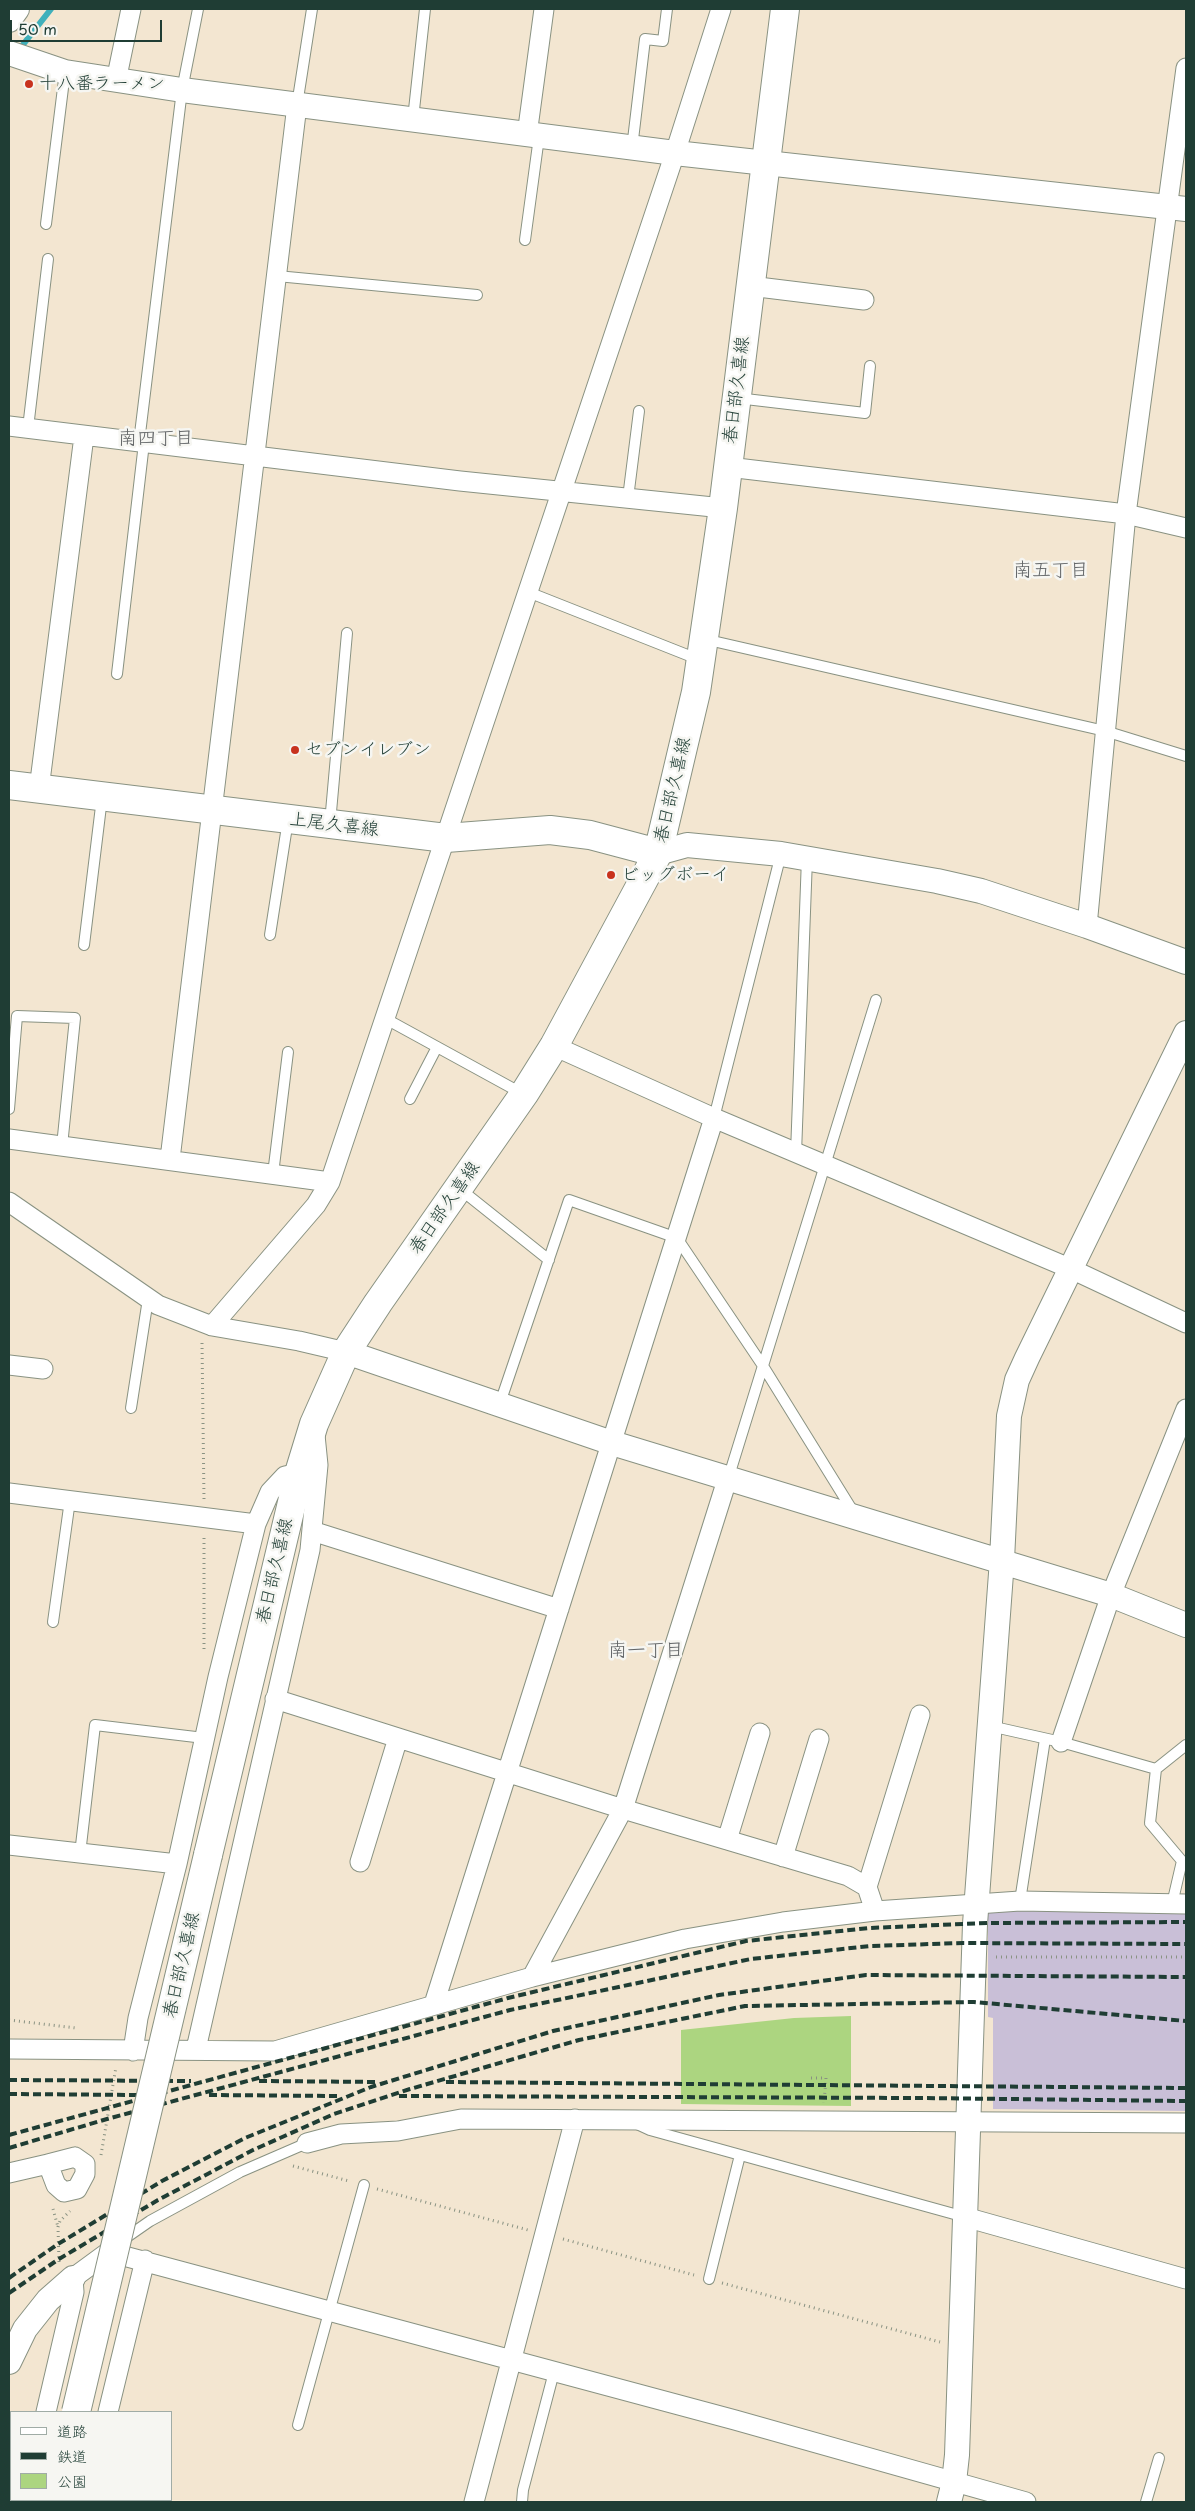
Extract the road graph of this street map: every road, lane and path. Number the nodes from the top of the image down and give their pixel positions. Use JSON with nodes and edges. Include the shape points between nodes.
{"nodes":[{"id":1,"x":17,"y":9,"type":"edge"},
{"id":2,"x":131,"y":9,"type":"edge"},
{"id":3,"x":198,"y":9,"type":"edge"},
{"id":4,"x":312,"y":9,"type":"edge"},
{"id":5,"x":425,"y":9,"type":"edge"},
{"id":6,"x":544,"y":9,"type":"edge"},
{"id":7,"x":667,"y":9,"type":"edge"},
{"id":8,"x":721,"y":9,"type":"edge"},
{"id":9,"x":785,"y":9,"type":"edge"},
{"id":10,"x":9,"y":20,"type":"edge"},
{"id":11,"x":9,"y":53,"type":"edge"},
{"id":12,"x":1186,"y":68,"type":"edge"},
{"id":13,"x":66,"y":72,"type":"junction"},
{"id":14,"x":116,"y":81,"type":"junction"},
{"id":15,"x":182,"y":90,"type":"junction"},
{"id":16,"x":297,"y":105,"type":"junction"},
{"id":17,"x":413,"y":119,"type":"junction"},
{"id":18,"x":533,"y":136,"type":"junction"},
{"id":19,"x":632,"y":148,"type":"junction"},
{"id":20,"x":675,"y":153,"type":"junction"},
{"id":21,"x":765,"y":163,"type":"junction"},
{"id":22,"x":1177,"y":208,"type":"edge"},
{"id":23,"x":46,"y":224,"type":"dead end"},
{"id":24,"x":525,"y":240,"type":"dead end"},
{"id":25,"x":48,"y":259,"type":"dead end"},
{"id":26,"x":277,"y":276,"type":"junction"},
{"id":27,"x":750,"y":286,"type":"junction"},
{"id":28,"x":478,"y":296,"type":"dead end"},
{"id":29,"x":864,"y":300,"type":"dead end"},
{"id":30,"x":870,"y":366,"type":"dead end"},
{"id":31,"x":736,"y":398,"type":"junction"},
{"id":32,"x":639,"y":411,"type":"dead end"},
{"id":33,"x":9,"y":426,"type":"edge"},
{"id":34,"x":28,"y":428,"type":"junction"},
{"id":35,"x":84,"y":436,"type":"junction"},
{"id":36,"x":142,"y":442,"type":"junction"},
{"id":37,"x":255,"y":456,"type":"junction"},
{"id":38,"x":728,"y":467,"type":"junction"},
{"id":39,"x":561,"y":491,"type":"junction"},
{"id":40,"x":628,"y":498,"type":"junction"},
{"id":41,"x":723,"y":508,"type":"junction"},
{"id":42,"x":1126,"y":514,"type":"junction"},
{"id":43,"x":1186,"y":528,"type":"edge"},
{"id":44,"x":528,"y":592,"type":"junction"},
{"id":45,"x":347,"y":633,"type":"dead end"},
{"id":46,"x":702,"y":650,"type":"junction"},
{"id":47,"x":117,"y":674,"type":"dead end"},
{"id":48,"x":1105,"y":732,"type":"junction"},
{"id":49,"x":1186,"y":756,"type":"edge"},
{"id":50,"x":9,"y":786,"type":"edge"},
{"id":51,"x":39,"y":789,"type":"junction"},
{"id":52,"x":102,"y":797,"type":"junction"},
{"id":53,"x":212,"y":809,"type":"junction"},
{"id":54,"x":288,"y":819,"type":"junction"},
{"id":55,"x":330,"y":824,"type":"junction"},
{"id":56,"x":446,"y":838,"type":"junction"},
{"id":57,"x":658,"y":853,"type":"junction"},
{"id":58,"x":781,"y":854,"type":"junction"},
{"id":59,"x":807,"y":857,"type":"junction"},
{"id":60,"x":1087,"y":926,"type":"junction"},
{"id":61,"x":270,"y":935,"type":"dead end"},
{"id":62,"x":84,"y":945,"type":"dead end"},
{"id":63,"x":1186,"y":962,"type":"edge"},
{"id":64,"x":876,"y":1000,"type":"dead end"},
{"id":65,"x":386,"y":1019,"type":"junction"},
{"id":66,"x":1186,"y":1032,"type":"edge"},
{"id":67,"x":554,"y":1046,"type":"junction"},
{"id":68,"x":437,"y":1047,"type":"junction"},
{"id":69,"x":288,"y":1052,"type":"dead end"},
{"id":70,"x":524,"y":1094,"type":"junction"},
{"id":71,"x":410,"y":1099,"type":"dead end"},
{"id":72,"x":9,"y":1109,"type":"edge"},
{"id":73,"x":714,"y":1118,"type":"junction"},
{"id":74,"x":9,"y":1139,"type":"edge"},
{"id":75,"x":62,"y":1146,"type":"junction"},
{"id":76,"x":796,"y":1152,"type":"junction"},
{"id":77,"x":170,"y":1159,"type":"junction"},
{"id":78,"x":826,"y":1165,"type":"junction"},
{"id":79,"x":273,"y":1174,"type":"junction"},
{"id":80,"x":330,"y":1182,"type":"junction"},
{"id":81,"x":459,"y":1188,"type":"junction"},
{"id":82,"x":9,"y":1202,"type":"edge"},
{"id":83,"x":677,"y":1238,"type":"junction"},
{"id":84,"x":549,"y":1260,"type":"junction"},
{"id":85,"x":1069,"y":1268,"type":"junction"},
{"id":86,"x":148,"y":1298,"type":"junction"},
{"id":87,"x":1186,"y":1323,"type":"edge"},
{"id":88,"x":212,"y":1326,"type":"junction"},
{"id":89,"x":346,"y":1352,"type":"junction"},
{"id":90,"x":9,"y":1365,"type":"edge"},
{"id":91,"x":764,"y":1366,"type":"junction"},
{"id":92,"x":43,"y":1369,"type":"dead end"},
{"id":93,"x":500,"y":1403,"type":"junction"},
{"id":94,"x":131,"y":1408,"type":"dead end"},
{"id":95,"x":1186,"y":1409,"type":"edge"},
{"id":96,"x":314,"y":1424,"type":"junction"},
{"id":97,"x":612,"y":1443,"type":"junction"},
{"id":98,"x":299,"y":1473,"type":"junction"},
{"id":99,"x":727,"y":1480,"type":"junction"},
{"id":100,"x":9,"y":1493,"type":"edge"},
{"id":101,"x":70,"y":1500,"type":"junction"},
{"id":102,"x":857,"y":1518,"type":"junction"},
{"id":103,"x":256,"y":1524,"type":"junction"},
{"id":104,"x":312,"y":1532,"type":"junction"},
{"id":105,"x":1002,"y":1560,"type":"junction"},
{"id":106,"x":1110,"y":1594,"type":"junction"},
{"id":107,"x":559,"y":1609,"type":"junction"},
{"id":108,"x":52,"y":1622,"type":"dead end"},
{"id":109,"x":1186,"y":1626,"type":"edge"},
{"id":110,"x":275,"y":1698,"type":"junction"},
{"id":111,"x":920,"y":1715,"type":"dead end"},
{"id":112,"x":990,"y":1726,"type":"junction"},
{"id":113,"x":760,"y":1733,"type":"dead end"},
{"id":114,"x":204,"y":1738,"type":"junction"},
{"id":115,"x":398,"y":1738,"type":"junction"},
{"id":116,"x":819,"y":1739,"type":"dead end"},
{"id":117,"x":1053,"y":1740,"type":"junction"},
{"id":118,"x":1186,"y":1745,"type":"edge"},
{"id":119,"x":1156,"y":1769,"type":"junction"},
{"id":120,"x":507,"y":1773,"type":"junction"},
{"id":121,"x":624,"y":1809,"type":"junction"},
{"id":122,"x":727,"y":1840,"type":"junction"},
{"id":123,"x":9,"y":1845,"type":"edge"},
{"id":124,"x":80,"y":1854,"type":"junction"},
{"id":125,"x":783,"y":1857,"type":"junction"},
{"id":126,"x":360,"y":1862,"type":"dead end"},
{"id":127,"x":177,"y":1864,"type":"junction"},
{"id":128,"x":867,"y":1887,"type":"junction"},
{"id":129,"x":1020,"y":1901,"type":"junction"},
{"id":130,"x":977,"y":1903,"type":"junction"},
{"id":131,"x":1179,"y":1904,"type":"edge"},
{"id":132,"x":875,"y":1911,"type":"junction"},
{"id":133,"x":990,"y":1957,"type":"dead end"},
{"id":134,"x":1186,"y":1957,"type":"edge"},
{"id":135,"x":532,"y":1976,"type":"junction"},
{"id":136,"x":434,"y":2004,"type":"junction"},
{"id":137,"x":9,"y":2020,"type":"edge"},
{"id":138,"x":84,"y":2029,"type":"dead end"},
{"id":139,"x":9,"y":2049,"type":"edge"},
{"id":140,"x":196,"y":2049,"type":"junction"},
{"id":141,"x":133,"y":2051,"type":"junction"},
{"id":142,"x":811,"y":2078,"type":"dead end"},
{"id":143,"x":575,"y":2119,"type":"junction"},
{"id":144,"x":627,"y":2120,"type":"junction"},
{"id":145,"x":823,"y":2121,"type":"junction"},
{"id":146,"x":969,"y":2122,"type":"junction"},
{"id":147,"x":1186,"y":2123,"type":"edge"},
{"id":148,"x":307,"y":2143,"type":"joint"},
{"id":149,"x":740,"y":2155,"type":"junction"},
{"id":150,"x":268,"y":2159,"type":"junction"},
{"id":151,"x":48,"y":2164,"type":"dead end"},
{"id":152,"x":9,"y":2173,"type":"edge"},
{"id":153,"x":364,"y":2185,"type":"junction"},
{"id":154,"x":965,"y":2217,"type":"junction"},
{"id":155,"x":544,"y":2234,"type":"junction"},
{"id":156,"x":127,"y":2237,"type":"joint"},
{"id":157,"x":109,"y":2252,"type":"junction"},
{"id":158,"x":145,"y":2260,"type":"junction"},
{"id":159,"x":73,"y":2278,"type":"junction"},
{"id":160,"x":709,"y":2279,"type":"junction"},
{"id":161,"x":1186,"y":2279,"type":"edge"},
{"id":162,"x":329,"y":2310,"type":"junction"},
{"id":163,"x":945,"y":2343,"type":"dead end"},
{"id":164,"x":512,"y":2360,"type":"junction"},
{"id":165,"x":9,"y":2362,"type":"edge"},
{"id":166,"x":554,"y":2372,"type":"junction"},
{"id":167,"x":46,"y":2411,"type":"edge"},
{"id":168,"x":76,"y":2411,"type":"edge"},
{"id":169,"x":108,"y":2411,"type":"edge"},
{"id":170,"x":298,"y":2425,"type":"dead end"},
{"id":171,"x":1159,"y":2458,"type":"dead end"},
{"id":172,"x":952,"y":2492,"type":"edge"},
{"id":173,"x":474,"y":2502,"type":"edge"},
{"id":174,"x":522,"y":2502,"type":"edge"},
{"id":175,"x":1026,"y":2502,"type":"edge"},
{"id":176,"x":1146,"y":2502,"type":"edge"}],
"edges":[{"from":1,"to":10,"type":"street"},
{"from":2,"to":14,"type":"street"},
{"from":3,"to":15,"type":"lane"},
{"from":4,"to":16,"type":"lane"},
{"from":5,"to":17,"type":"lane"},
{"from":6,"to":18,"type":"street"},
{"from":7,"to":19,"type":"lane","via":[[663,41],[645,39]]},
{"from":8,"to":20,"type":"street"},
{"from":9,"to":21,"type":"main road","name":"春日部久喜線"},
{"from":11,"to":13,"type":"street"},
{"from":12,"to":22,"type":"street"},
{"from":13,"to":14,"type":"street"},
{"from":13,"to":23,"type":"lane"},
{"from":14,"to":15,"type":"street"},
{"from":15,"to":16,"type":"street"},
{"from":15,"to":36,"type":"lane"},
{"from":16,"to":17,"type":"street"},
{"from":16,"to":26,"type":"street"},
{"from":17,"to":18,"type":"street"},
{"from":18,"to":19,"type":"street"},
{"from":18,"to":24,"type":"lane"},
{"from":19,"to":20,"type":"street"},
{"from":20,"to":21,"type":"street"},
{"from":20,"to":39,"type":"street"},
{"from":21,"to":22,"type":"street"},
{"from":21,"to":27,"type":"main road","name":"春日部久喜線"},
{"from":22,"to":42,"type":"street"},
{"from":25,"to":34,"type":"lane"},
{"from":26,"to":28,"type":"lane"},
{"from":26,"to":37,"type":"street"},
{"from":27,"to":29,"type":"street"},
{"from":27,"to":31,"type":"main road","name":"春日部久喜線"},
{"from":30,"to":31,"type":"lane","via":[[865,413]]},
{"from":31,"to":38,"type":"main road","name":"春日部久喜線"},
{"from":32,"to":40,"type":"lane"},
{"from":33,"to":34,"type":"street"},
{"from":34,"to":35,"type":"street"},
{"from":35,"to":36,"type":"street"},
{"from":35,"to":51,"type":"street"},
{"from":36,"to":37,"type":"street"},
{"from":36,"to":47,"type":"lane"},
{"from":37,"to":39,"type":"street"},
{"from":37,"to":53,"type":"street"},
{"from":38,"to":41,"type":"main road","name":"春日部久喜線"},
{"from":38,"to":42,"type":"street"},
{"from":39,"to":40,"type":"street"},
{"from":39,"to":44,"type":"street"},
{"from":40,"to":41,"type":"street"},
{"from":41,"to":46,"type":"main road","name":"春日部久喜線"},
{"from":42,"to":43,"type":"street"},
{"from":42,"to":48,"type":"street"},
{"from":44,"to":46,"type":"lane"},
{"from":44,"to":56,"type":"street"},
{"from":45,"to":55,"type":"lane"},
{"from":46,"to":48,"type":"lane"},
{"from":46,"to":57,"type":"main road","name":"春日部久喜線","via":[[696,692]]},
{"from":48,"to":49,"type":"lane"},
{"from":48,"to":60,"type":"street"},
{"from":50,"to":51,"type":"main road","name":"上尾久喜線"},
{"from":51,"to":52,"type":"main road","name":"上尾久喜線"},
{"from":52,"to":53,"type":"main road","name":"上尾久喜線"},
{"from":52,"to":62,"type":"lane"},
{"from":53,"to":54,"type":"main road","name":"上尾久喜線"},
{"from":53,"to":77,"type":"street"},
{"from":54,"to":55,"type":"main road","name":"上尾久喜線"},
{"from":54,"to":61,"type":"lane"},
{"from":55,"to":56,"type":"main road","name":"上尾久喜線"},
{"from":56,"to":57,"type":"main road","name":"上尾久喜線","via":[[550,830],[590,835]]},
{"from":56,"to":65,"type":"street"},
{"from":57,"to":58,"type":"street","via":[[687,845]]},
{"from":57,"to":67,"type":"main road","name":"春日部久喜線"},
{"from":58,"to":59,"type":"street"},
{"from":58,"to":73,"type":"lane"},
{"from":59,"to":60,"type":"street","via":[[981,891]]},
{"from":59,"to":76,"type":"lane"},
{"from":60,"to":63,"type":"street"},
{"from":64,"to":78,"type":"lane"},
{"from":65,"to":68,"type":"lane"},
{"from":65,"to":80,"type":"street"},
{"from":66,"to":85,"type":"street"},
{"from":67,"to":70,"type":"main road","name":"春日部久喜線"},
{"from":67,"to":73,"type":"street"},
{"from":68,"to":70,"type":"lane"},
{"from":68,"to":71,"type":"lane"},
{"from":69,"to":79,"type":"lane"},
{"from":70,"to":81,"type":"main road","name":"春日部久喜線"},
{"from":72,"to":75,"type":"lane","via":[[17,1016],[75,1018]]},
{"from":73,"to":76,"type":"street"},
{"from":73,"to":83,"type":"street"},
{"from":74,"to":75,"type":"street"},
{"from":75,"to":77,"type":"street"},
{"from":76,"to":78,"type":"street"},
{"from":77,"to":79,"type":"street"},
{"from":78,"to":85,"type":"street"},
{"from":78,"to":91,"type":"lane"},
{"from":79,"to":80,"type":"street"},
{"from":80,"to":88,"type":"street","via":[[316,1205]]},
{"from":81,"to":84,"type":"lane"},
{"from":81,"to":89,"type":"main road","name":"春日部久喜線"},
{"from":82,"to":86,"type":"street"},
{"from":83,"to":84,"type":"lane","via":[[569,1200]]},
{"from":83,"to":91,"type":"lane"},
{"from":83,"to":97,"type":"street"},
{"from":84,"to":93,"type":"lane"},
{"from":85,"to":87,"type":"street"},
{"from":85,"to":105,"type":"street","via":[[1017,1380],[1009,1416]]},
{"from":86,"to":88,"type":"street"},
{"from":86,"to":94,"type":"lane"},
{"from":88,"to":89,"type":"street"},
{"from":89,"to":93,"type":"street"},
{"from":89,"to":96,"type":"main road","name":"春日部久喜線"},
{"from":90,"to":92,"type":"street"},
{"from":91,"to":99,"type":"lane"},
{"from":91,"to":102,"type":"lane"},
{"from":93,"to":97,"type":"street"},
{"from":95,"to":106,"type":"street"},
{"from":96,"to":98,"type":"main road","name":"春日部久喜線"},
{"from":96,"to":104,"type":"street","via":[[318,1465]]},
{"from":97,"to":99,"type":"street"},
{"from":97,"to":107,"type":"street"},
{"from":98,"to":103,"type":"street","via":[[285,1476],[270,1492]]},
{"from":98,"to":168,"type":"main road","name":"春日部久喜線","bridge":true},
{"from":99,"to":102,"type":"street"},
{"from":99,"to":121,"type":"street"},
{"from":100,"to":101,"type":"street"},
{"from":101,"to":103,"type":"street"},
{"from":101,"to":108,"type":"lane"},
{"from":102,"to":105,"type":"street"},
{"from":103,"to":114,"type":"street"},
{"from":104,"to":107,"type":"street"},
{"from":104,"to":110,"type":"street"},
{"from":105,"to":106,"type":"street"},
{"from":105,"to":112,"type":"street"},
{"from":106,"to":109,"type":"street"},
{"from":106,"to":117,"type":"street"},
{"from":107,"to":120,"type":"street"},
{"from":110,"to":115,"type":"street"},
{"from":110,"to":140,"type":"street"},
{"from":111,"to":128,"type":"street"},
{"from":112,"to":117,"type":"lane"},
{"from":112,"to":130,"type":"street"},
{"from":113,"to":122,"type":"street"},
{"from":114,"to":124,"type":"lane","via":[[95,1725]]},
{"from":114,"to":127,"type":"street"},
{"from":115,"to":120,"type":"street"},
{"from":115,"to":126,"type":"street"},
{"from":116,"to":125,"type":"street"},
{"from":117,"to":119,"type":"lane"},
{"from":117,"to":129,"type":"lane"},
{"from":118,"to":119,"type":"lane"},
{"from":119,"to":131,"type":"lane","via":[[1150,1823],[1182,1862]]},
{"from":120,"to":121,"type":"street"},
{"from":120,"to":136,"type":"street"},
{"from":121,"to":122,"type":"street"},
{"from":121,"to":135,"type":"street"},
{"from":122,"to":125,"type":"street"},
{"from":123,"to":124,"type":"street"},
{"from":124,"to":127,"type":"street"},
{"from":125,"to":128,"type":"street","via":[[848,1876]]},
{"from":127,"to":141,"type":"street","via":[[138,2018]]},
{"from":128,"to":132,"type":"street"},
{"from":129,"to":130,"type":"street"},
{"from":129,"to":131,"type":"street"},
{"from":130,"to":132,"type":"street"},
{"from":130,"to":146,"type":"street"},
{"from":132,"to":135,"type":"street","via":[[782,1922],[685,1939]]},
{"from":133,"to":134,"type":"path"},
{"from":135,"to":136,"type":"street"},
{"from":136,"to":140,"type":"street","via":[[275,2051]]},
{"from":137,"to":138,"type":"path"},
{"from":139,"to":141,"type":"street"},
{"from":140,"to":141,"type":"street"},
{"from":142,"to":145,"type":"path","via":[[826,2078]]},
{"from":143,"to":144,"type":"street"},
{"from":143,"to":148,"type":"street","via":[[452,2119],[375,2134],[340,2134]]},
{"from":143,"to":155,"type":"street"},
{"from":144,"to":145,"type":"street"},
{"from":144,"to":149,"type":"lane","via":[[650,2130]]},
{"from":145,"to":146,"type":"street"},
{"from":146,"to":147,"type":"street"},
{"from":146,"to":154,"type":"street"},
{"from":148,"to":150,"type":"lane"},
{"from":149,"to":154,"type":"lane"},
{"from":149,"to":160,"type":"lane"},
{"from":150,"to":153,"type":"path"},
{"from":150,"to":156,"type":"lane","via":[[150,2221]]},
{"from":151,"to":152,"type":"street"},
{"from":153,"to":155,"type":"path"},
{"from":153,"to":162,"type":"lane"},
{"from":154,"to":161,"type":"street"},
{"from":154,"to":172,"type":"street"},
{"from":155,"to":160,"type":"path"},
{"from":155,"to":164,"type":"street"},
{"from":156,"to":157,"type":"street"},
{"from":157,"to":158,"type":"street"},
{"from":157,"to":159,"type":"street"},
{"from":158,"to":162,"type":"street"},
{"from":158,"to":169,"type":"street"},
{"from":159,"to":165,"type":"street","via":[[48,2300],[25,2329]]},
{"from":159,"to":167,"type":"street","via":[[74,2292]]},
{"from":160,"to":163,"type":"path"},
{"from":162,"to":164,"type":"street"},
{"from":162,"to":170,"type":"lane"},
{"from":164,"to":166,"type":"street"},
{"from":164,"to":173,"type":"street"},
{"from":166,"to":172,"type":"street"},
{"from":166,"to":174,"type":"lane"},
{"from":171,"to":176,"type":"lane"},
{"from":172,"to":175,"type":"street"}]}
